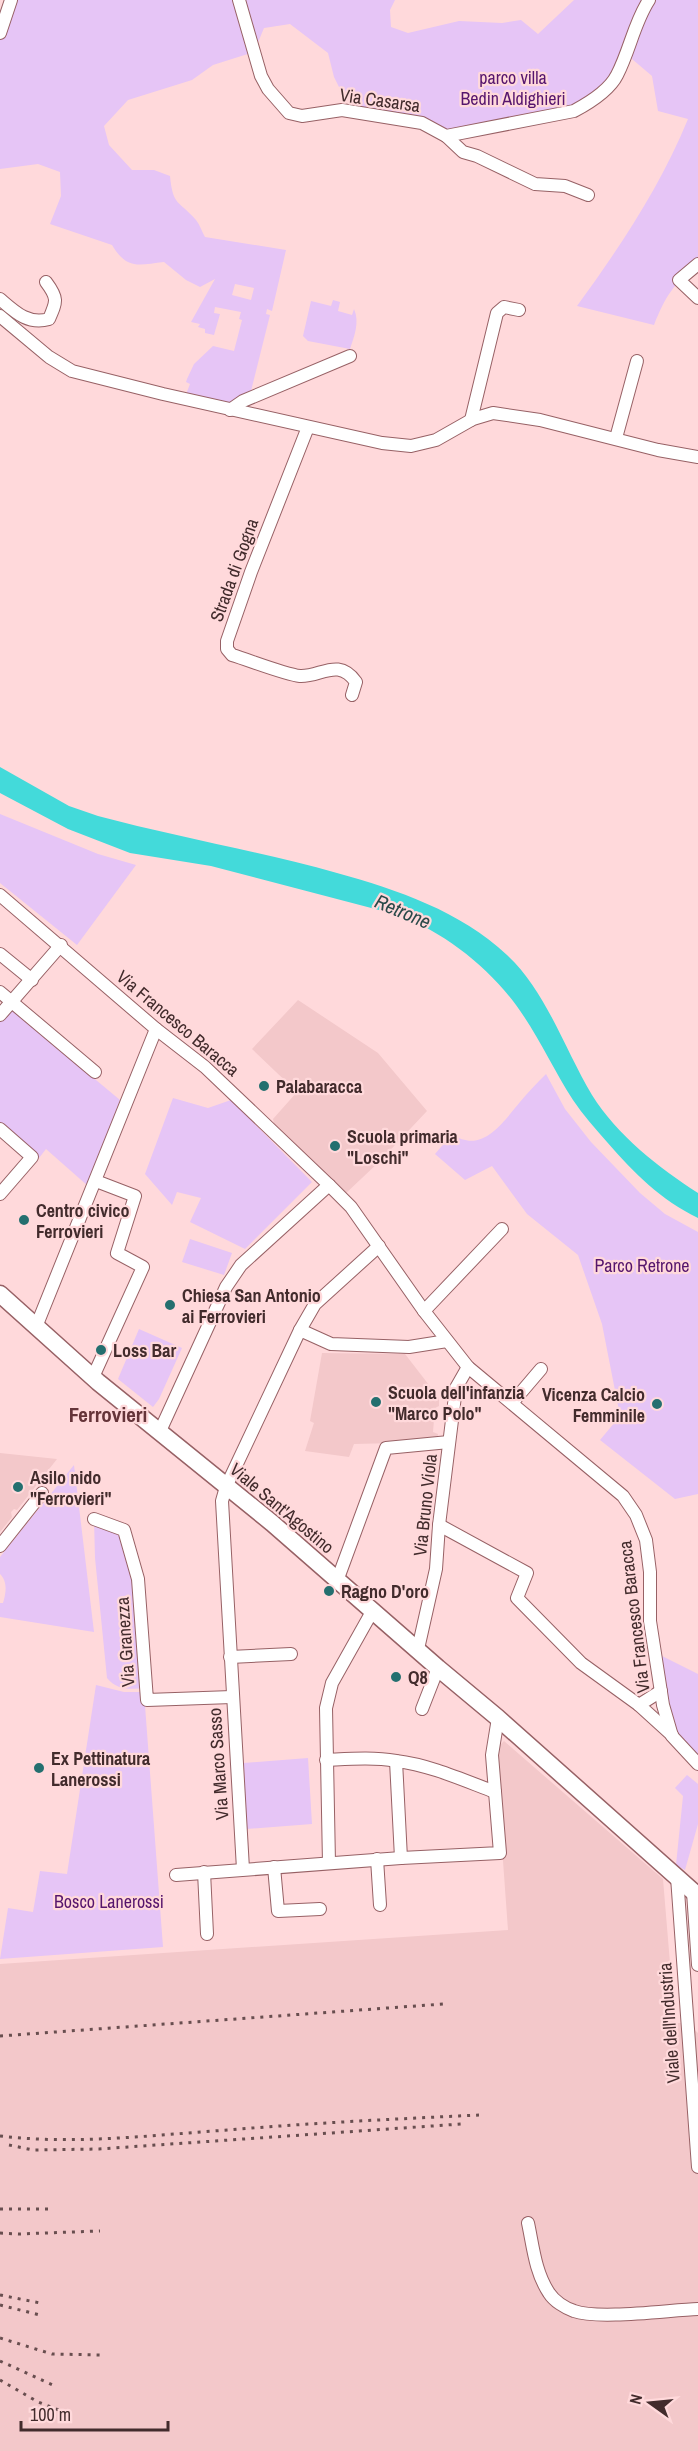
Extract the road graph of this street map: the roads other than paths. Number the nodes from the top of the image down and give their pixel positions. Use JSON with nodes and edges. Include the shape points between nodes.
{"nodes":[{"id":1,"x":11,"y":0,"type":"edge"},
{"id":2,"x":239,"y":0,"type":"edge"},
{"id":3,"x":649,"y":0,"type":"edge"},
{"id":4,"x":0,"y":33,"type":"edge"},
{"id":5,"x":446,"y":136,"type":"junction"},
{"id":6,"x":588,"y":195,"type":"dead end"},
{"id":7,"x":698,"y":264,"type":"edge"},
{"id":8,"x":46,"y":282,"type":"dead end"},
{"id":9,"x":698,"y":298,"type":"edge"},
{"id":10,"x":0,"y":299,"type":"edge"},
{"id":11,"x":519,"y":310,"type":"dead end"},
{"id":12,"x":0,"y":316,"type":"edge"},
{"id":13,"x":350,"y":356,"type":"dead end"},
{"id":14,"x":637,"y":361,"type":"dead end"},
{"id":15,"x":230,"y":410,"type":"junction"},
{"id":16,"x":471,"y":420,"type":"junction"},
{"id":17,"x":308,"y":427,"type":"junction"},
{"id":18,"x":616,"y":438,"type":"junction"},
{"id":19,"x":698,"y":458,"type":"edge"},
{"id":20,"x":352,"y":695,"type":"dead end"},
{"id":21,"x":0,"y":895,"type":"edge"},
{"id":22,"x":61,"y":945,"type":"junction"},
{"id":23,"x":0,"y":954,"type":"edge"},
{"id":24,"x":32,"y":980,"type":"junction"},
{"id":25,"x":0,"y":992,"type":"edge"},
{"id":26,"x":12,"y":1002,"type":"junction"},
{"id":27,"x":0,"y":1015,"type":"edge"},
{"id":28,"x":156,"y":1029,"type":"junction"},
{"id":29,"x":95,"y":1072,"type":"dead end"},
{"id":30,"x":0,"y":1129,"type":"edge"},
{"id":31,"x":96,"y":1181,"type":"junction"},
{"id":32,"x":329,"y":1185,"type":"junction"},
{"id":33,"x":0,"y":1194,"type":"edge"},
{"id":34,"x":502,"y":1229,"type":"dead end"},
{"id":35,"x":379,"y":1246,"type":"junction"},
{"id":36,"x":0,"y":1294,"type":"edge"},
{"id":37,"x":424,"y":1311,"type":"junction"},
{"id":38,"x":36,"y":1327,"type":"junction"},
{"id":39,"x":300,"y":1330,"type":"junction"},
{"id":40,"x":447,"y":1341,"type":"junction"},
{"id":41,"x":468,"y":1367,"type":"junction"},
{"id":42,"x":541,"y":1369,"type":"dead end"},
{"id":43,"x":96,"y":1380,"type":"junction"},
{"id":44,"x":512,"y":1403,"type":"junction"},
{"id":45,"x":160,"y":1431,"type":"junction"},
{"id":46,"x":449,"y":1442,"type":"junction"},
{"id":47,"x":226,"y":1487,"type":"junction"},
{"id":48,"x":42,"y":1493,"type":"dead end"},
{"id":49,"x":94,"y":1520,"type":"dead end"},
{"id":50,"x":439,"y":1525,"type":"junction"},
{"id":51,"x":0,"y":1546,"type":"edge"},
{"id":52,"x":337,"y":1581,"type":"junction"},
{"id":53,"x":373,"y":1610,"type":"junction"},
{"id":54,"x":418,"y":1649,"type":"junction"},
{"id":55,"x":291,"y":1654,"type":"dead end"},
{"id":56,"x":230,"y":1657,"type":"junction"},
{"id":57,"x":438,"y":1668,"type":"junction"},
{"id":58,"x":661,"y":1691,"type":"junction"},
{"id":59,"x":232,"y":1697,"type":"junction"},
{"id":60,"x":639,"y":1705,"type":"junction"},
{"id":61,"x":422,"y":1708,"type":"dead end"},
{"id":62,"x":498,"y":1718,"type":"junction"},
{"id":63,"x":672,"y":1736,"type":"junction"},
{"id":64,"x":326,"y":1760,"type":"junction"},
{"id":65,"x":396,"y":1761,"type":"junction"},
{"id":66,"x":698,"y":1764,"type":"edge"},
{"id":67,"x":495,"y":1792,"type":"junction"},
{"id":68,"x":401,"y":1858,"type":"junction"},
{"id":69,"x":377,"y":1859,"type":"junction"},
{"id":70,"x":328,"y":1863,"type":"junction"},
{"id":71,"x":274,"y":1868,"type":"junction"},
{"id":72,"x":243,"y":1869,"type":"junction"},
{"id":73,"x":204,"y":1872,"type":"junction"},
{"id":74,"x":176,"y":1875,"type":"dead end"},
{"id":75,"x":677,"y":1877,"type":"junction"},
{"id":76,"x":695,"y":1894,"type":"edge"},
{"id":77,"x":380,"y":1905,"type":"dead end"},
{"id":78,"x":320,"y":1909,"type":"dead end"},
{"id":79,"x":207,"y":1934,"type":"dead end"},
{"id":80,"x":698,"y":1965,"type":"edge"},
{"id":81,"x":698,"y":2167,"type":"edge"},
{"id":82,"x":528,"y":2223,"type":"dead end"},
{"id":83,"x":698,"y":2308,"type":"edge"}],
"edges":[{"from":1,"to":4,"type":"street"},
{"from":2,"to":5,"type":"street","name":"Via Casarsa","via":[[261,76],[289,113],[302,116],[342,110],[422,123]]},
{"from":3,"to":5,"type":"street","via":[[616,77],[592,101],[574,111]]},
{"from":5,"to":6,"type":"street","name":"Via Casarsa","via":[[463,152],[535,184],[565,186]]},
{"from":7,"to":9,"type":"street","via":[[679,280]]},
{"from":8,"to":10,"type":"street","via":[[55,294],[56,304],[49,319],[28,320]]},
{"from":11,"to":16,"type":"street","via":[[504,307],[497,313]]},
{"from":12,"to":15,"type":"street","via":[[72,371]]},
{"from":13,"to":15,"type":"street"},
{"from":14,"to":18,"type":"street"},
{"from":15,"to":17,"type":"street"},
{"from":16,"to":17,"type":"street","via":[[436,440],[411,446]]},
{"from":16,"to":18,"type":"street","via":[[493,413]]},
{"from":17,"to":20,"type":"street","name":"Strada di Gogna","via":[[251,572],[227,641],[228,649],[232,655],[301,676],[330,668],[350,674],[356,682]]},
{"from":18,"to":19,"type":"street"},
{"from":21,"to":22,"type":"street","name":"Via Francesco Baracca"},
{"from":22,"to":24,"type":"street"},
{"from":22,"to":28,"type":"street","name":"Via Francesco Baracca"},
{"from":23,"to":24,"type":"street"},
{"from":24,"to":26,"type":"street"},
{"from":25,"to":26,"type":"street"},
{"from":26,"to":27,"type":"street"},
{"from":26,"to":29,"type":"street"},
{"from":28,"to":31,"type":"street"},
{"from":28,"to":32,"type":"street","name":"Via Francesco Baracca","via":[[205,1067]]},
{"from":30,"to":33,"type":"street","via":[[32,1157]]},
{"from":31,"to":38,"type":"street"},
{"from":31,"to":43,"type":"street","via":[[135,1196],[117,1253],[143,1267]]},
{"from":32,"to":35,"type":"street","name":"Via Francesco Baracca","via":[[351,1207]]},
{"from":32,"to":45,"type":"street","via":[[241,1265]]},
{"from":34,"to":37,"type":"street"},
{"from":35,"to":37,"type":"street","name":"Via Francesco Baracca"},
{"from":35,"to":39,"type":"street","name":"Via Marco Sasso","via":[[315,1304]]},
{"from":36,"to":38,"type":"main road","name":"Viale Sant'Agostino"},
{"from":37,"to":40,"type":"street","name":"Via Francesco Baracca"},
{"from":38,"to":43,"type":"main road","name":"Viale Sant'Agostino"},
{"from":39,"to":40,"type":"street","via":[[332,1344],[409,1347]]},
{"from":39,"to":47,"type":"street","name":"Via Marco Sasso"},
{"from":40,"to":41,"type":"street","name":"Via Francesco Baracca"},
{"from":41,"to":44,"type":"street","name":"Via Francesco Baracca"},
{"from":41,"to":46,"type":"street","name":"Via Bruno Viola","via":[[456,1388]]},
{"from":42,"to":44,"type":"street"},
{"from":43,"to":45,"type":"main road","name":"Viale Sant'Agostino"},
{"from":44,"to":58,"type":"street","name":"Via Francesco Baracca","via":[[615,1489],[636,1515],[650,1572],[650,1621]]},
{"from":45,"to":47,"type":"main road","name":"Viale Sant'Agostino"},
{"from":46,"to":50,"type":"street","name":"Via Bruno Viola"},
{"from":46,"to":52,"type":"street","via":[[386,1448]]},
{"from":47,"to":52,"type":"main road","name":"Viale Sant'Agostino"},
{"from":47,"to":56,"type":"street","name":"Via Marco Sasso","via":[[222,1501]]},
{"from":48,"to":51,"type":"street"},
{"from":49,"to":59,"type":"street","name":"Via Granezza","via":[[124,1530],[130,1550],[138,1579],[147,1700]]},
{"from":50,"to":54,"type":"street","name":"Via Bruno Viola","via":[[436,1569]]},
{"from":50,"to":60,"type":"street","via":[[527,1573],[517,1598],[581,1663]]},
{"from":52,"to":53,"type":"main road","name":"Viale Sant'Agostino"},
{"from":53,"to":54,"type":"main road","name":"Viale Sant'Agostino"},
{"from":53,"to":64,"type":"street","via":[[332,1683],[326,1708]]},
{"from":54,"to":57,"type":"main road","name":"Viale Sant'Agostino"},
{"from":55,"to":56,"type":"street"},
{"from":56,"to":59,"type":"street","name":"Via Marco Sasso"},
{"from":57,"to":61,"type":"street"},
{"from":57,"to":62,"type":"main road","name":"Viale Sant'Agostino"},
{"from":58,"to":60,"type":"street"},
{"from":58,"to":63,"type":"street","name":"Via Francesco Baracca"},
{"from":59,"to":72,"type":"street","name":"Via Marco Sasso"},
{"from":60,"to":63,"type":"street"},
{"from":62,"to":67,"type":"street","via":[[492,1755]]},
{"from":62,"to":75,"type":"main road","name":"Viale Sant'Agostino"},
{"from":63,"to":66,"type":"street","name":"Via Francesco Baracca"},
{"from":64,"to":65,"type":"street"},
{"from":64,"to":70,"type":"street"},
{"from":65,"to":67,"type":"street","via":[[433,1769]]},
{"from":65,"to":68,"type":"street"},
{"from":67,"to":68,"type":"street","via":[[500,1853]]},
{"from":68,"to":69,"type":"street"},
{"from":69,"to":70,"type":"street"},
{"from":69,"to":77,"type":"street"},
{"from":70,"to":71,"type":"street"},
{"from":71,"to":72,"type":"street"},
{"from":71,"to":78,"type":"street","via":[[278,1911]]},
{"from":72,"to":73,"type":"street"},
{"from":73,"to":74,"type":"street"},
{"from":73,"to":79,"type":"street"},
{"from":75,"to":76,"type":"main road","name":"Viale Sant'Agostino"},
{"from":75,"to":81,"type":"street","name":"Viale dell'Industria"},
{"from":76,"to":80,"type":"street","name":"Viale dell'Industria"},
{"from":82,"to":83,"type":"street","via":[[537,2270],[549,2294],[561,2305],[592,2314]]}]}
